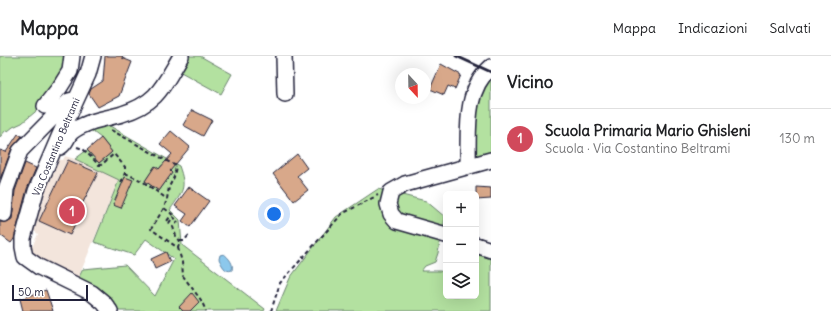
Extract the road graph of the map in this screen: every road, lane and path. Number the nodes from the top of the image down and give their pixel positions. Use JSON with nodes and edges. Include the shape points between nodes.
{"nodes":[{"id":1,"x":72,"y":56,"type":"edge"},
{"id":2,"x":93,"y":56,"type":"edge"},
{"id":3,"x":180,"y":56,"type":"edge"},
{"id":4,"x":284,"y":56,"type":"edge"},
{"id":5,"x":491,"y":67,"type":"edge"},
{"id":6,"x":285,"y":94,"type":"dead end"},
{"id":7,"x":76,"y":99,"type":"junction"},
{"id":8,"x":45,"y":106,"type":"dead end"},
{"id":9,"x":94,"y":122,"type":"junction"},
{"id":10,"x":60,"y":145,"type":"junction"},
{"id":11,"x":491,"y":160,"type":"edge"},
{"id":12,"x":468,"y":166,"type":"junction"},
{"id":13,"x":125,"y":173,"type":"junction"},
{"id":14,"x":120,"y":185,"type":"dead end"},
{"id":15,"x":391,"y":192,"type":"junction"},
{"id":16,"x":167,"y":199,"type":"junction"},
{"id":17,"x":164,"y":208,"type":"junction"},
{"id":18,"x":4,"y":214,"type":"dead end"},
{"id":19,"x":443,"y":234,"type":"edge"},
{"id":20,"x":189,"y":235,"type":"dead end"},
{"id":21,"x":180,"y":241,"type":"junction"},
{"id":22,"x":479,"y":246,"type":"edge"},
{"id":23,"x":178,"y":248,"type":"junction"},
{"id":24,"x":491,"y":250,"type":"edge"},
{"id":25,"x":110,"y":311,"type":"edge"},
{"id":26,"x":206,"y":311,"type":"edge"},
{"id":27,"x":271,"y":311,"type":"edge"}],
"edges":[{"from":1,"to":8,"type":"street","via":[[70,71]]},
{"from":2,"to":7,"type":"street","name":"Via Costantino Beltrami"},
{"from":3,"to":9,"type":"street","via":[[160,91],[150,101],[124,114]]},
{"from":4,"to":6,"type":"street"},
{"from":5,"to":12,"type":"street","via":[[475,88],[469,108]]},
{"from":7,"to":10,"type":"street","name":"Via Costantino Beltrami"},
{"from":7,"to":18,"type":"street","via":[[69,101],[20,151],[6,189]]},
{"from":9,"to":10,"type":"street","via":[[85,124],[70,134]]},
{"from":9,"to":16,"type":"path","via":[[176,166]]},
{"from":10,"to":13,"type":"path","via":[[75,145],[83,149],[99,165],[114,154],[125,167]]},
{"from":10,"to":25,"type":"street","name":"Via Costantino Beltrami","via":[[36,191],[23,238],[26,257],[38,267],[92,294]]},
{"from":11,"to":12,"type":"street"},
{"from":12,"to":15,"type":"street","via":[[404,184]]},
{"from":13,"to":14,"type":"path"},
{"from":13,"to":16,"type":"path","via":[[142,181]]},
{"from":15,"to":19,"type":"street","via":[[388,204],[391,214],[397,221]]},
{"from":15,"to":27,"type":"path","via":[[382,193],[342,214],[280,283]]},
{"from":16,"to":17,"type":"path"},
{"from":17,"to":21,"type":"path","via":[[172,214],[168,223],[173,217],[178,221],[173,228]]},
{"from":17,"to":23,"type":"path","via":[[151,229]]},
{"from":20,"to":21,"type":"path","via":[[184,241]]},
{"from":21,"to":23,"type":"path"},
{"from":22,"to":24,"type":"street"},
{"from":23,"to":26,"type":"path","via":[[183,276]]}]}
